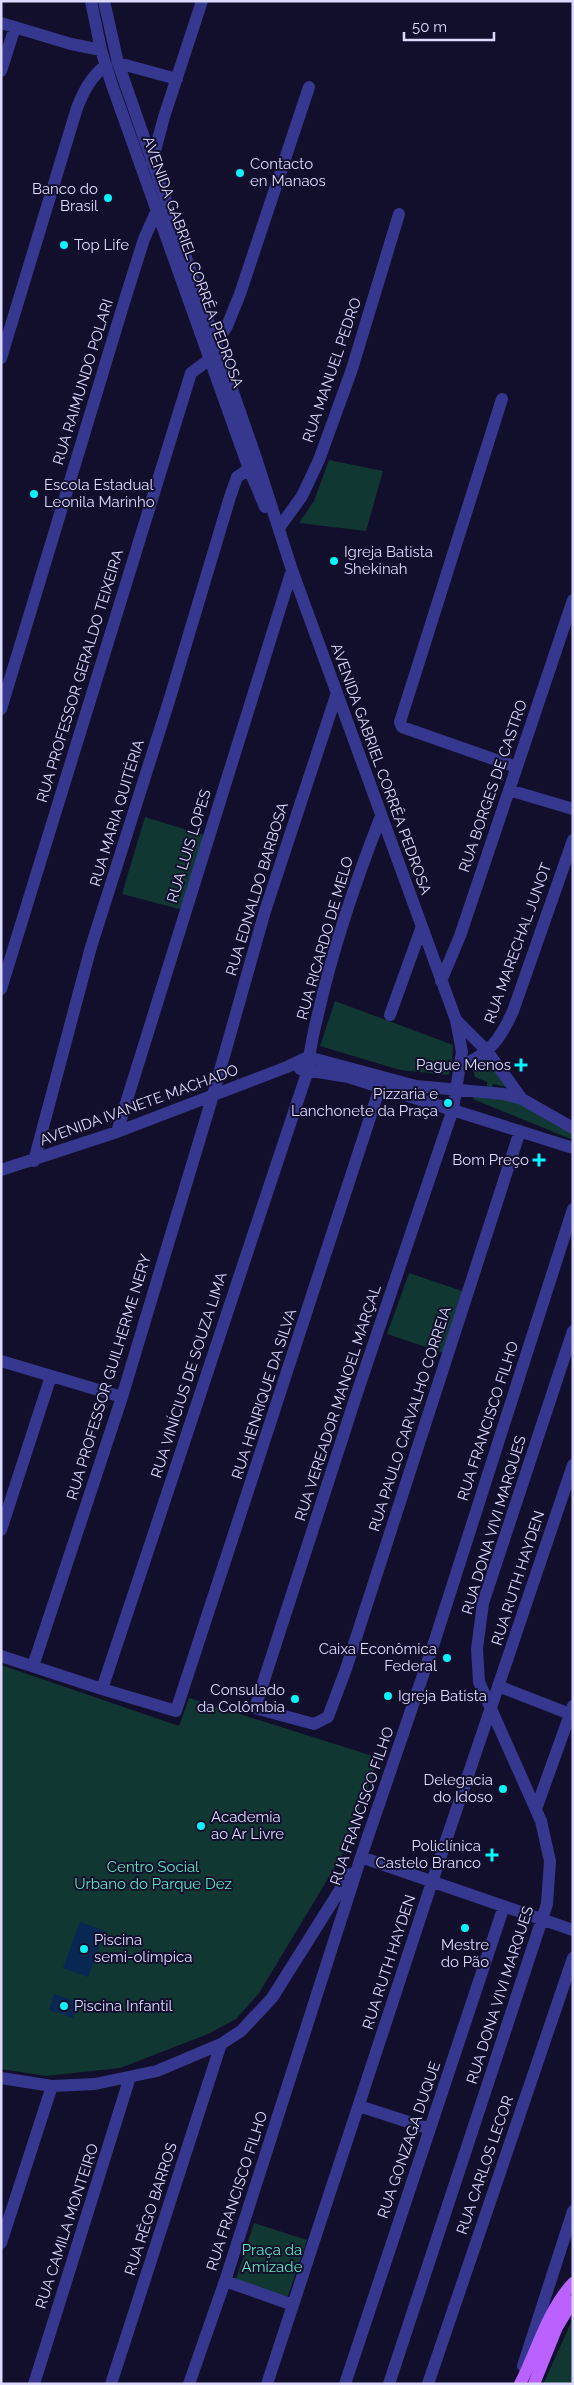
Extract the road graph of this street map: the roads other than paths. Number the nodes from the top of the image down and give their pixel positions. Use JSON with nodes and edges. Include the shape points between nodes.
{"nodes":[{"id":1,"x":91,"y":1,"type":"edge"},
{"id":2,"x":104,"y":1,"type":"edge"},
{"id":3,"x":202,"y":1,"type":"edge"},
{"id":4,"x":1,"y":23,"type":"edge"},
{"id":5,"x":15,"y":27,"type":"junction"},
{"id":6,"x":101,"y":50,"type":"junction"},
{"id":7,"x":112,"y":64,"type":"junction"},
{"id":8,"x":1,"y":71,"type":"edge"},
{"id":9,"x":176,"y":79,"type":"junction"},
{"id":10,"x":309,"y":87,"type":"dead end"},
{"id":11,"x":152,"y":162,"type":"junction"},
{"id":12,"x":157,"y":210,"type":"junction"},
{"id":13,"x":399,"y":214,"type":"dead end"},
{"id":14,"x":214,"y":345,"type":"junction"},
{"id":15,"x":1,"y":358,"type":"edge"},
{"id":16,"x":210,"y":358,"type":"junction"},
{"id":17,"x":502,"y":399,"type":"dead end"},
{"id":18,"x":249,"y":469,"type":"junction"},
{"id":19,"x":279,"y":528,"type":"junction"},
{"id":20,"x":292,"y":570,"type":"junction"},
{"id":21,"x":573,"y":600,"type":"edge"},
{"id":22,"x":337,"y":693,"type":"junction"},
{"id":23,"x":1,"y":709,"type":"edge"},
{"id":24,"x":516,"y":767,"type":"junction"},
{"id":25,"x":509,"y":790,"type":"junction"},
{"id":26,"x":573,"y":809,"type":"edge"},
{"id":27,"x":380,"y":816,"type":"junction"},
{"id":28,"x":573,"y":840,"type":"edge"},
{"id":29,"x":422,"y":929,"type":"junction"},
{"id":30,"x":441,"y":982,"type":"junction"},
{"id":31,"x":1,"y":989,"type":"edge"},
{"id":32,"x":390,"y":1015,"type":"dead end"},
{"id":33,"x":456,"y":1020,"type":"junction"},
{"id":34,"x":487,"y":1051,"type":"junction"},
{"id":35,"x":308,"y":1064,"type":"junction"},
{"id":36,"x":461,"y":1066,"type":"junction"},
{"id":37,"x":380,"y":1087,"type":"junction"},
{"id":38,"x":457,"y":1089,"type":"junction"},
{"id":39,"x":212,"y":1095,"type":"junction"},
{"id":40,"x":522,"y":1099,"type":"junction"},
{"id":41,"x":453,"y":1109,"type":"junction"},
{"id":42,"x":561,"y":1122,"type":"junction"},
{"id":43,"x":573,"y":1128,"type":"edge"},
{"id":44,"x":520,"y":1131,"type":"junction"},
{"id":45,"x":117,"y":1132,"type":"junction"},
{"id":46,"x":547,"y":1140,"type":"junction"},
{"id":47,"x":573,"y":1148,"type":"edge"},
{"id":48,"x":34,"y":1161,"type":"junction"},
{"id":49,"x":1,"y":1170,"type":"edge"},
{"id":50,"x":573,"y":1209,"type":"edge"},
{"id":51,"x":573,"y":1331,"type":"edge"},
{"id":52,"x":1,"y":1361,"type":"edge"},
{"id":53,"x":51,"y":1376,"type":"junction"},
{"id":54,"x":122,"y":1397,"type":"junction"},
{"id":55,"x":573,"y":1465,"type":"edge"},
{"id":56,"x":1,"y":1530,"type":"edge"},
{"id":57,"x":1,"y":1656,"type":"edge"},
{"id":58,"x":33,"y":1666,"type":"junction"},
{"id":59,"x":498,"y":1686,"type":"junction"},
{"id":60,"x":102,"y":1689,"type":"junction"},
{"id":61,"x":490,"y":1710,"type":"junction"},
{"id":62,"x":572,"y":1710,"type":"edge"},
{"id":63,"x":328,"y":1717,"type":"joint"},
{"id":64,"x":536,"y":1809,"type":"junction"},
{"id":65,"x":361,"y":1857,"type":"junction"},
{"id":66,"x":432,"y":1882,"type":"junction"},
{"id":67,"x":504,"y":1906,"type":"junction"},
{"id":68,"x":544,"y":1920,"type":"junction"},
{"id":69,"x":573,"y":1930,"type":"edge"},
{"id":70,"x":573,"y":1958,"type":"edge"},
{"id":71,"x":221,"y":2044,"type":"junction"},
{"id":72,"x":130,"y":2077,"type":"junction"},
{"id":73,"x":1,"y":2078,"type":"edge"},
{"id":74,"x":52,"y":2086,"type":"junction"},
{"id":75,"x":359,"y":2106,"type":"junction"},
{"id":76,"x":430,"y":2129,"type":"junction"},
{"id":77,"x":573,"y":2211,"type":"edge"},
{"id":78,"x":1,"y":2243,"type":"edge"},
{"id":79,"x":225,"y":2281,"type":"junction"},
{"id":80,"x":573,"y":2283,"type":"edge"},
{"id":81,"x":573,"y":2302,"type":"edge"},
{"id":82,"x":293,"y":2305,"type":"junction"},
{"id":83,"x":34,"y":2384,"type":"edge"},
{"id":84,"x":111,"y":2384,"type":"edge"},
{"id":85,"x":189,"y":2384,"type":"edge"},
{"id":86,"x":267,"y":2384,"type":"edge"},
{"id":87,"x":345,"y":2384,"type":"edge"},
{"id":88,"x":389,"y":2384,"type":"edge"},
{"id":89,"x":428,"y":2384,"type":"edge"},
{"id":90,"x":519,"y":2384,"type":"edge"},
{"id":91,"x":534,"y":2384,"type":"edge"}],
"edges":[{"from":1,"to":6,"type":"street","name":"AVENIDA GABRIEL CORRÊA PEDROSA"},
{"from":2,"to":7,"type":"street","name":"AVENIDA GABRIEL CORRÊA PEDROSA"},
{"from":3,"to":9,"type":"street"},
{"from":4,"to":5,"type":"street"},
{"from":5,"to":6,"type":"street"},
{"from":5,"to":8,"type":"street"},
{"from":6,"to":7,"type":"street","name":"AVENIDA GABRIEL CORRÊA PEDROSA"},
{"from":7,"to":9,"type":"street"},
{"from":7,"to":11,"type":"street","name":"AVENIDA GABRIEL CORRÊA PEDROSA"},
{"from":7,"to":12,"type":"street","name":"AVENIDA GABRIEL CORRÊA PEDROSA"},
{"from":7,"to":15,"type":"street","via":[[94,74],[77,108]]},
{"from":9,"to":11,"type":"street"},
{"from":10,"to":14,"type":"street","via":[[240,294],[227,326]]},
{"from":11,"to":14,"type":"street","name":"AVENIDA GABRIEL CORRÊA PEDROSA"},
{"from":12,"to":16,"type":"street","name":"AVENIDA GABRIEL CORRÊA PEDROSA"},
{"from":12,"to":23,"type":"street","name":"RUA RAIMUNDO POLARI","via":[[123,304]]},
{"from":13,"to":19,"type":"street","name":"RUA MANUEL PEDRO","via":[[352,369],[319,460],[302,496]]},
{"from":14,"to":19,"type":"street","name":"AVENIDA GABRIEL CORRÊA PEDROSA"},
{"from":16,"to":18,"type":"street","name":"AVENIDA GABRIEL CORRÊA PEDROSA"},
{"from":16,"to":31,"type":"street","name":"RUA PROFESSOR GERALDO TEIXEIRA","via":[[191,374]]},
{"from":17,"to":24,"type":"street","via":[[400,717],[402,727]]},
{"from":18,"to":19,"type":"street","name":"AVENIDA GABRIEL CORRÊA PEDROSA","via":[[262,502]]},
{"from":18,"to":48,"type":"street","name":"RUA MARIA QUITÉRIA","via":[[237,477],[91,947]]},
{"from":19,"to":20,"type":"street","name":"AVENIDA GABRIEL CORRÊA PEDROSA"},
{"from":20,"to":22,"type":"street","name":"AVENIDA GABRIEL CORRÊA PEDROSA"},
{"from":20,"to":45,"type":"street","name":"RUA LUIS LOPES"},
{"from":21,"to":24,"type":"street","name":"RUA BORGES DE CASTRO"},
{"from":22,"to":27,"type":"street","name":"AVENIDA GABRIEL CORRÊA PEDROSA"},
{"from":22,"to":39,"type":"street","name":"RUA EDNALDO BARBOSA","via":[[264,912]]},
{"from":24,"to":25,"type":"street","name":"RUA BORGES DE CASTRO"},
{"from":25,"to":26,"type":"street"},
{"from":25,"to":30,"type":"street","name":"RUA BORGES DE CASTRO","via":[[460,936]]},
{"from":27,"to":29,"type":"street","name":"AVENIDA GABRIEL CORRÊA PEDROSA"},
{"from":27,"to":35,"type":"street","name":"RUA RICARDO DE MELO","via":[[353,888],[324,986]]},
{"from":28,"to":34,"type":"street","name":"RUA MARECHAL JUNOT","via":[[513,1012],[504,1033]]},
{"from":29,"to":30,"type":"street","name":"AVENIDA GABRIEL CORRÊA PEDROSA"},
{"from":29,"to":32,"type":"street"},
{"from":30,"to":33,"type":"street","name":"AVENIDA GABRIEL CORRÊA PEDROSA"},
{"from":33,"to":34,"type":"street","name":"AVENIDA GABRIEL CORRÊA PEDROSA"},
{"from":33,"to":36,"type":"street","name":"AVENIDA GABRIEL CORRÊA PEDROSA","via":[[462,1052]]},
{"from":34,"to":36,"type":"street","name":"RUA MARECHAL JUNOT"},
{"from":34,"to":40,"type":"street","name":"AVENIDA GABRIEL CORRÊA PEDROSA"},
{"from":35,"to":37,"type":"street","name":"AVENIDA IVANETE MACHADO"},
{"from":35,"to":38,"type":"street","name":"AVENIDA IVANETE MACHADO","via":[[328,1061],[399,1083]]},
{"from":35,"to":39,"type":"street","name":"AVENIDA IVANETE MACHADO","via":[[287,1067]]},
{"from":35,"to":60,"type":"street","name":"RUA VINÍCIUS DE SOUZA LIMA"},
{"from":36,"to":38,"type":"street","name":"AVENIDA GABRIEL CORRÊA PEDROSA"},
{"from":37,"to":41,"type":"street","name":"AVENIDA IVANETE MACHADO"},
{"from":37,"to":60,"type":"street","name":"RUA HENRIQUE DA SILVA","via":[[176,1710]]},
{"from":38,"to":40,"type":"street","name":"AVENIDA IVANETE MACHADO"},
{"from":38,"to":41,"type":"street","name":"RUA VEREADOR MANOEL MARÇAL"},
{"from":39,"to":45,"type":"street","name":"AVENIDA IVANETE MACHADO"},
{"from":39,"to":54,"type":"street","name":"RUA PROFESSOR GUILHERME NERY"},
{"from":40,"to":42,"type":"street","name":"AVENIDA IVANETE MACHADO"},
{"from":41,"to":44,"type":"street","name":"AVENIDA IVANETE MACHADO"},
{"from":41,"to":63,"type":"street","name":"RUA VEREADOR MANOEL MARÇAL","via":[[256,1708],[314,1724]]},
{"from":42,"to":43,"type":"street","name":"AVENIDA IVANETE MACHADO"},
{"from":42,"to":46,"type":"street"},
{"from":44,"to":46,"type":"street","name":"AVENIDA IVANETE MACHADO"},
{"from":44,"to":63,"type":"street","name":"RUA PAULO CARVALHO CORREIA"},
{"from":45,"to":48,"type":"street","name":"AVENIDA IVANETE MACHADO"},
{"from":46,"to":47,"type":"street","name":"AVENIDA IVANETE MACHADO"},
{"from":48,"to":49,"type":"street","name":"AVENIDA IVANETE MACHADO"},
{"from":50,"to":65,"type":"street","name":"RUA FRANCISCO FILHO","via":[[419,1688]]},
{"from":51,"to":61,"type":"street","name":"RUA DONA VIVI MARQUES","via":[[484,1603],[477,1649],[479,1682]]},
{"from":52,"to":53,"type":"street"},
{"from":53,"to":54,"type":"street"},
{"from":53,"to":56,"type":"street"},
{"from":54,"to":58,"type":"street","name":"RUA PROFESSOR GUILHERME NERY"},
{"from":55,"to":59,"type":"street","name":"RUA RUTH HAYDEN"},
{"from":57,"to":58,"type":"street"},
{"from":58,"to":60,"type":"street"},
{"from":59,"to":61,"type":"street","name":"RUA RUTH HAYDEN"},
{"from":59,"to":62,"type":"street"},
{"from":61,"to":64,"type":"street","name":"RUA DONA VIVI MARQUES"},
{"from":61,"to":66,"type":"street","name":"RUA RUTH HAYDEN"},
{"from":62,"to":64,"type":"street"},
{"from":64,"to":68,"type":"street","name":"RUA DONA VIVI MARQUES","via":[[550,1861]]},
{"from":65,"to":66,"type":"street"},
{"from":65,"to":71,"type":"street","via":[[272,1998],[241,2032]]},
{"from":65,"to":79,"type":"street","name":"RUA FRANCISCO FILHO"},
{"from":66,"to":67,"type":"street"},
{"from":66,"to":75,"type":"street","name":"RUA RUTH HAYDEN"},
{"from":67,"to":68,"type":"street"},
{"from":67,"to":76,"type":"street","name":"RUA GONZAGA DUQUE"},
{"from":68,"to":69,"type":"street"},
{"from":68,"to":88,"type":"street","name":"RUA DONA VIVI MARQUES"},
{"from":70,"to":89,"type":"street","name":"RUA CARLOS LECOR"},
{"from":71,"to":72,"type":"street","via":[[157,2071]]},
{"from":71,"to":84,"type":"street","name":"RUA RÊGO BARROS"},
{"from":72,"to":74,"type":"street","via":[[95,2084]]},
{"from":72,"to":83,"type":"street","name":"RUA CAMILA MONTEIRO"},
{"from":73,"to":74,"type":"street"},
{"from":74,"to":78,"type":"street"},
{"from":75,"to":76,"type":"street"},
{"from":75,"to":82,"type":"street","name":"RUA RUTH HAYDEN"},
{"from":76,"to":87,"type":"street","name":"RUA GONZAGA DUQUE"},
{"from":77,"to":90,"type":"street"},
{"from":79,"to":82,"type":"street"},
{"from":79,"to":85,"type":"street","name":"RUA FRANCISCO FILHO"},
{"from":80,"to":90,"type":"main road","via":[[549,2320]]},
{"from":81,"to":91,"type":"main road","via":[[557,2327]]},
{"from":82,"to":86,"type":"street","name":"RUA RUTH HAYDEN"}]}
